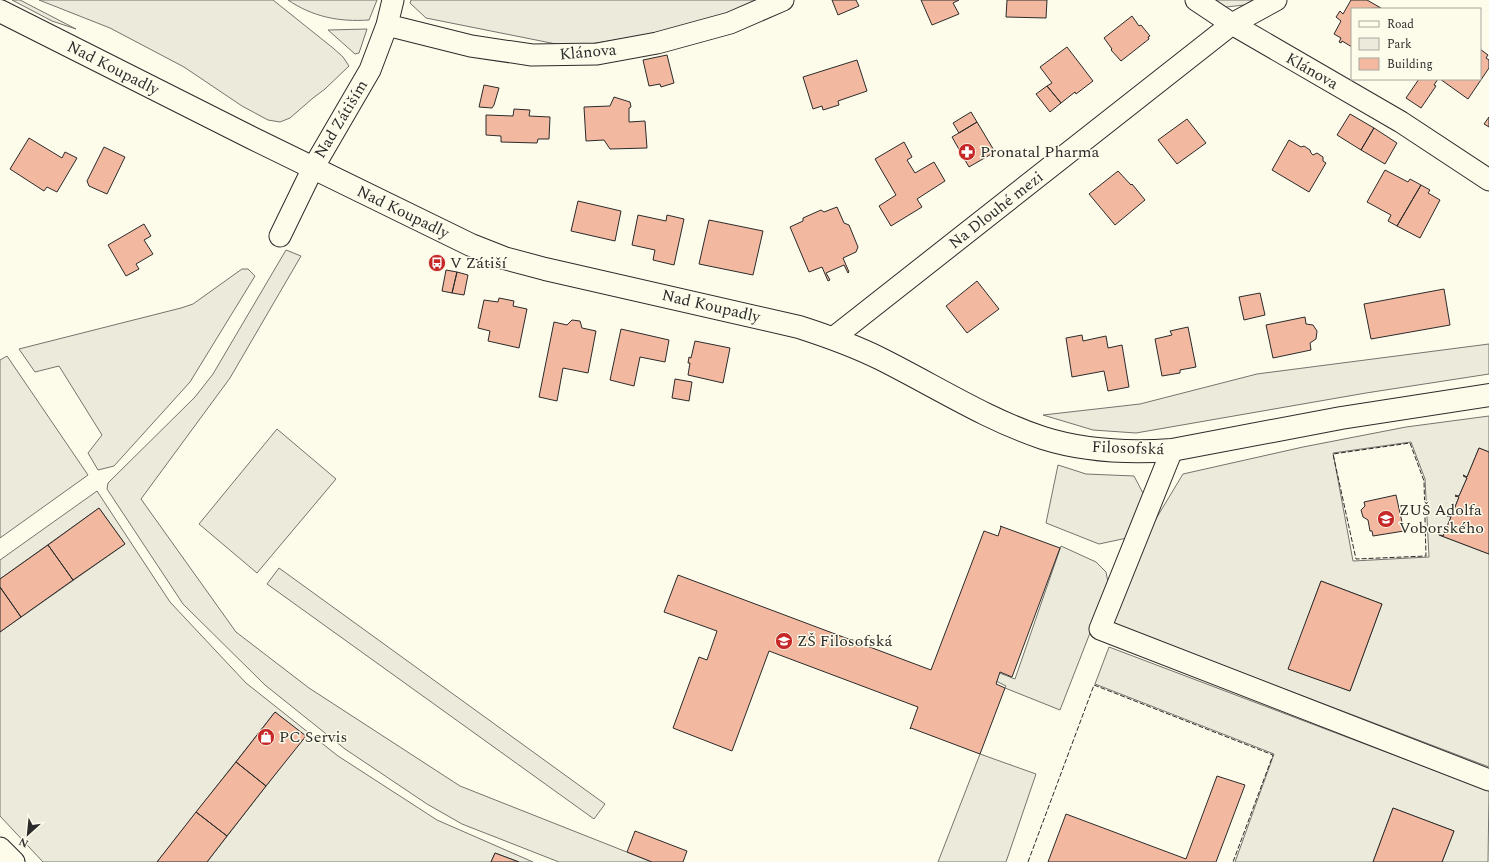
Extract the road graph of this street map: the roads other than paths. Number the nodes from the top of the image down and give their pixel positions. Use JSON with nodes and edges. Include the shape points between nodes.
{"nodes":[{"id":1,"x":393,"y":0,"type":"edge"},
{"id":2,"x":784,"y":0,"type":"edge"},
{"id":3,"x":1196,"y":0,"type":"edge"},
{"id":4,"x":1276,"y":0,"type":"edge"},
{"id":5,"x":0,"y":11,"type":"edge"},
{"id":6,"x":1232,"y":24,"type":"junction"},
{"id":7,"x":387,"y":25,"type":"junction"},
{"id":8,"x":313,"y":168,"type":"junction"},
{"id":9,"x":1489,"y":180,"type":"edge"},
{"id":10,"x":280,"y":236,"type":"dead end"},
{"id":11,"x":833,"y":338,"type":"junction"},
{"id":12,"x":1489,"y":395,"type":"edge"},
{"id":13,"x":1172,"y":450,"type":"junction"},
{"id":14,"x":1489,"y":780,"type":"edge"},
{"id":15,"x":0,"y":848,"type":"edge"},
{"id":16,"x":14,"y":862,"type":"edge"}],
"edges":[{"from":1,"to":7,"type":"street","name":"Nad Zátiším"},
{"from":2,"to":7,"type":"street","name":"Klánova","via":[[730,23],[657,43],[597,54],[532,55],[471,46]]},
{"from":3,"to":6,"type":"street","name":"Klánova"},
{"from":4,"to":6,"type":"street","name":"Na Dlouhé mezi"},
{"from":5,"to":8,"type":"street","name":"Nad Koupadly"},
{"from":6,"to":9,"type":"street","name":"Klánova","via":[[1401,122]]},
{"from":6,"to":11,"type":"street","name":"Na Dlouhé mezi"},
{"from":7,"to":8,"type":"street","name":"Nad Zátiším","via":[[370,70]]},
{"from":8,"to":10,"type":"street","name":"Nad Zátiším"},
{"from":8,"to":11,"type":"street","name":"Nad Koupadly","via":[[471,245],[504,258],[799,327]]},
{"from":11,"to":13,"type":"street","name":"Filosofská","via":[[880,358],[989,416],[1044,438],[1090,448],[1146,452]]},
{"from":12,"to":13,"type":"street","name":"Filosofská","via":[[1341,418]]},
{"from":13,"to":14,"type":"street","via":[[1100,629]]},
{"from":15,"to":16,"type":"street"}]}
